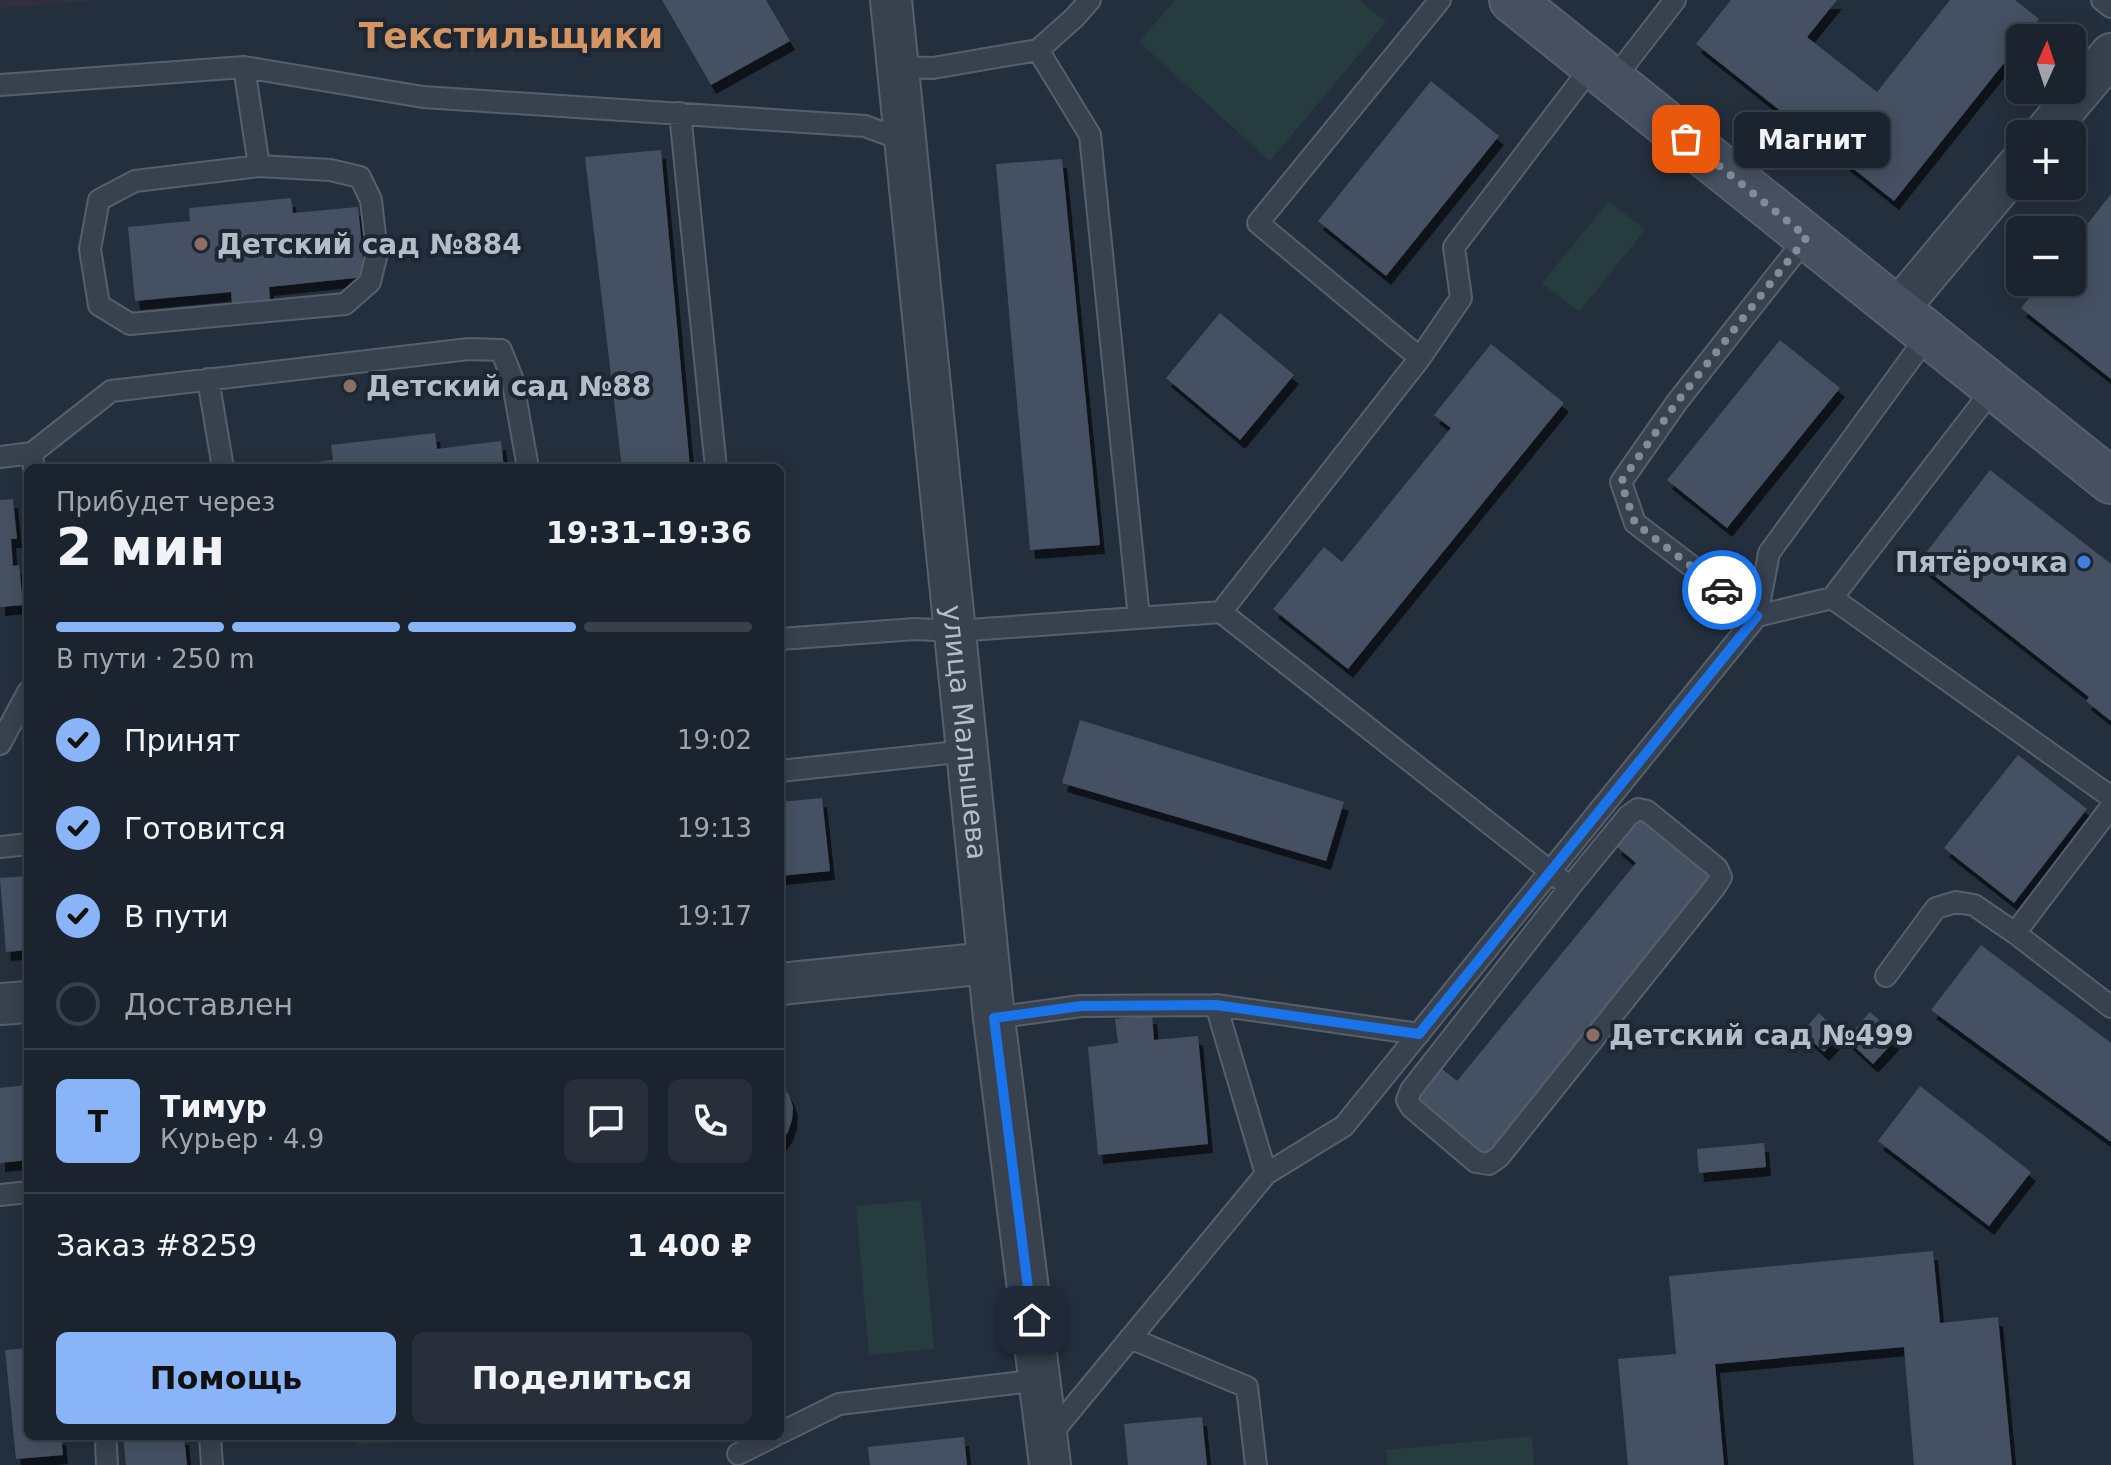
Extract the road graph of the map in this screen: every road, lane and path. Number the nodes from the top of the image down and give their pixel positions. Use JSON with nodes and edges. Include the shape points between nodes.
{"nodes":[{"id":1,"x":891,"y":0,"type":"edge"},
{"id":2,"x":1090,"y":0,"type":"edge"},
{"id":3,"x":1440,"y":0,"type":"edge"},
{"id":4,"x":1512,"y":0,"type":"edge"},
{"id":5,"x":1675,"y":0,"type":"edge"},
{"id":6,"x":2102,"y":0,"type":"edge"},
{"id":7,"x":2111,"y":7,"type":"edge"},
{"id":8,"x":1038,"y":50,"type":"junction"},
{"id":9,"x":2111,"y":54,"type":"edge"},
{"id":10,"x":244,"y":67,"type":"junction"},
{"id":11,"x":898,"y":67,"type":"junction"},
{"id":12,"x":1603,"y":73,"type":"junction"},
{"id":13,"x":0,"y":85,"type":"edge"},
{"id":14,"x":680,"y":113,"type":"junction"},
{"id":15,"x":2056,"y":120,"type":"edge"},
{"id":16,"x":905,"y":141,"type":"junction"},
{"id":17,"x":259,"y":166,"type":"junction"},
{"id":18,"x":2006,"y":184,"type":"edge"},
{"id":19,"x":1807,"y":237,"type":"junction"},
{"id":20,"x":1913,"y":322,"type":"junction"},
{"id":21,"x":1420,"y":358,"type":"junction"},
{"id":22,"x":208,"y":379,"type":"junction"},
{"id":23,"x":1993,"y":387,"type":"junction"},
{"id":24,"x":0,"y":457,"type":"edge"},
{"id":25,"x":33,"y":461,"type":"edge"},
{"id":26,"x":222,"y":464,"type":"edge"},
{"id":27,"x":527,"y":464,"type":"edge"},
{"id":28,"x":716,"y":464,"type":"edge"},
{"id":29,"x":2111,"y":481,"type":"edge"},
{"id":30,"x":1832,"y":598,"type":"junction"},
{"id":31,"x":1221,"y":612,"type":"junction"},
{"id":32,"x":1757,"y":616,"type":"junction"},
{"id":33,"x":1139,"y":618,"type":"junction"},
{"id":34,"x":955,"y":631,"type":"junction"},
{"id":35,"x":784,"y":639,"type":"edge"},
{"id":36,"x":24,"y":699,"type":"edge"},
{"id":37,"x":0,"y":744,"type":"edge"},
{"id":38,"x":967,"y":751,"type":"junction"},
{"id":39,"x":784,"y":771,"type":"edge"},
{"id":40,"x":2111,"y":797,"type":"edge"},
{"id":41,"x":2111,"y":807,"type":"edge"},
{"id":42,"x":24,"y":844,"type":"edge"},
{"id":43,"x":0,"y":847,"type":"edge"},
{"id":44,"x":1550,"y":873,"type":"junction"},
{"id":45,"x":1570,"y":887,"type":"junction"},
{"id":46,"x":2015,"y":933,"type":"junction"},
{"id":47,"x":988,"y":963,"type":"junction"},
{"id":48,"x":1886,"y":976,"type":"dead end"},
{"id":49,"x":784,"y":984,"type":"edge"},
{"id":50,"x":24,"y":1002,"type":"edge"},
{"id":51,"x":0,"y":1004,"type":"edge"},
{"id":52,"x":1216,"y":1005,"type":"junction"},
{"id":53,"x":2111,"y":1007,"type":"edge"},
{"id":54,"x":994,"y":1018,"type":"junction"},
{"id":55,"x":1419,"y":1034,"type":"junction"},
{"id":56,"x":1266,"y":1174,"type":"junction"},
{"id":57,"x":24,"y":1192,"type":"edge"},
{"id":58,"x":0,"y":1195,"type":"edge"},
{"id":59,"x":1130,"y":1338,"type":"junction"},
{"id":60,"x":1040,"y":1380,"type":"junction"},
{"id":61,"x":784,"y":1431,"type":"edge"},
{"id":62,"x":210,"y":1440,"type":"edge"},
{"id":63,"x":766,"y":1440,"type":"edge"},
{"id":64,"x":1048,"y":1452,"type":"edge"},
{"id":65,"x":738,"y":1454,"type":"dead end"},
{"id":66,"x":212,"y":1465,"type":"edge"},
{"id":67,"x":1256,"y":1465,"type":"edge"}],
"edges":[{"from":1,"to":11,"type":"street","name":"улица Малышева"},
{"from":2,"to":8,"type":"lane"},
{"from":3,"to":21,"type":"lane","via":[[1258,223]]},
{"from":4,"to":12,"type":"street"},
{"from":5,"to":12,"type":"lane"},
{"from":6,"to":7,"type":"lane"},
{"from":8,"to":11,"type":"lane","via":[[933,68]]},
{"from":8,"to":33,"type":"lane","via":[[1090,135]]},
{"from":9,"to":15,"type":"street"},
{"from":10,"to":13,"type":"lane"},
{"from":10,"to":14,"type":"lane","via":[[423,97]]},
{"from":10,"to":17,"type":"lane"},
{"from":11,"to":16,"type":"street","name":"улица Малышева"},
{"from":12,"to":19,"type":"street"},
{"from":12,"to":21,"type":"lane","via":[[1454,247],[1461,298]]},
{"from":14,"to":16,"type":"lane","via":[[865,126]]},
{"from":14,"to":28,"type":"lane"},
{"from":16,"to":34,"type":"street","name":"улица Малышева"},
{"from":17,"to":17,"type":"lane","via":[[135,181],[99,200],[90,249],[99,305],[130,324],[345,304],[370,282],[377,253],[371,200],[360,177]]},
{"from":18,"to":20,"type":"street"},
{"from":19,"to":20,"type":"street"},
{"from":19,"to":32,"type":"lane","via":[[1621,482],[1635,523]]},
{"from":20,"to":23,"type":"street"},
{"from":20,"to":32,"type":"lane","via":[[1769,553]]},
{"from":21,"to":31,"type":"lane"},
{"from":22,"to":25,"type":"lane","via":[[111,391]]},
{"from":22,"to":26,"type":"lane"},
{"from":22,"to":27,"type":"lane","via":[[469,349],[501,350],[512,378]]},
{"from":23,"to":29,"type":"street"},
{"from":23,"to":30,"type":"lane"},
{"from":24,"to":25,"type":"lane"},
{"from":30,"to":32,"type":"lane"},
{"from":30,"to":40,"type":"lane"},
{"from":31,"to":33,"type":"lane"},
{"from":31,"to":44,"type":"lane"},
{"from":32,"to":44,"type":"lane"},
{"from":33,"to":34,"type":"lane"},
{"from":34,"to":35,"type":"lane"},
{"from":34,"to":38,"type":"street","name":"улица Малышева"},
{"from":36,"to":37,"type":"lane"},
{"from":38,"to":39,"type":"lane"},
{"from":38,"to":47,"type":"street","name":"улица Малышева"},
{"from":41,"to":46,"type":"lane"},
{"from":42,"to":43,"type":"lane"},
{"from":44,"to":45,"type":"lane"},
{"from":44,"to":55,"type":"lane"},
{"from":45,"to":45,"type":"lane","via":[[1638,809],[1694,849],[1721,877],[1499,1157],[1489,1164],[1476,1162],[1407,1100]]},
{"from":46,"to":48,"type":"lane","via":[[1974,905],[1956,902],[1936,908]]},
{"from":46,"to":53,"type":"lane"},
{"from":47,"to":49,"type":"street"},
{"from":47,"to":54,"type":"street","name":"улица Малышева"},
{"from":50,"to":51,"type":"street"},
{"from":52,"to":54,"type":"lane","via":[[1081,1006]]},
{"from":52,"to":55,"type":"lane"},
{"from":52,"to":56,"type":"lane"},
{"from":54,"to":60,"type":"street","name":"улица Малышева"},
{"from":55,"to":56,"type":"lane","via":[[1344,1126]]},
{"from":56,"to":59,"type":"lane"},
{"from":57,"to":58,"type":"lane"},
{"from":59,"to":64,"type":"lane"},
{"from":59,"to":67,"type":"lane","via":[[1247,1387]]},
{"from":60,"to":61,"type":"lane","via":[[839,1404]]},
{"from":60,"to":64,"type":"street","name":"улица Малышева"},
{"from":62,"to":66,"type":"lane"},
{"from":63,"to":65,"type":"lane"}]}
